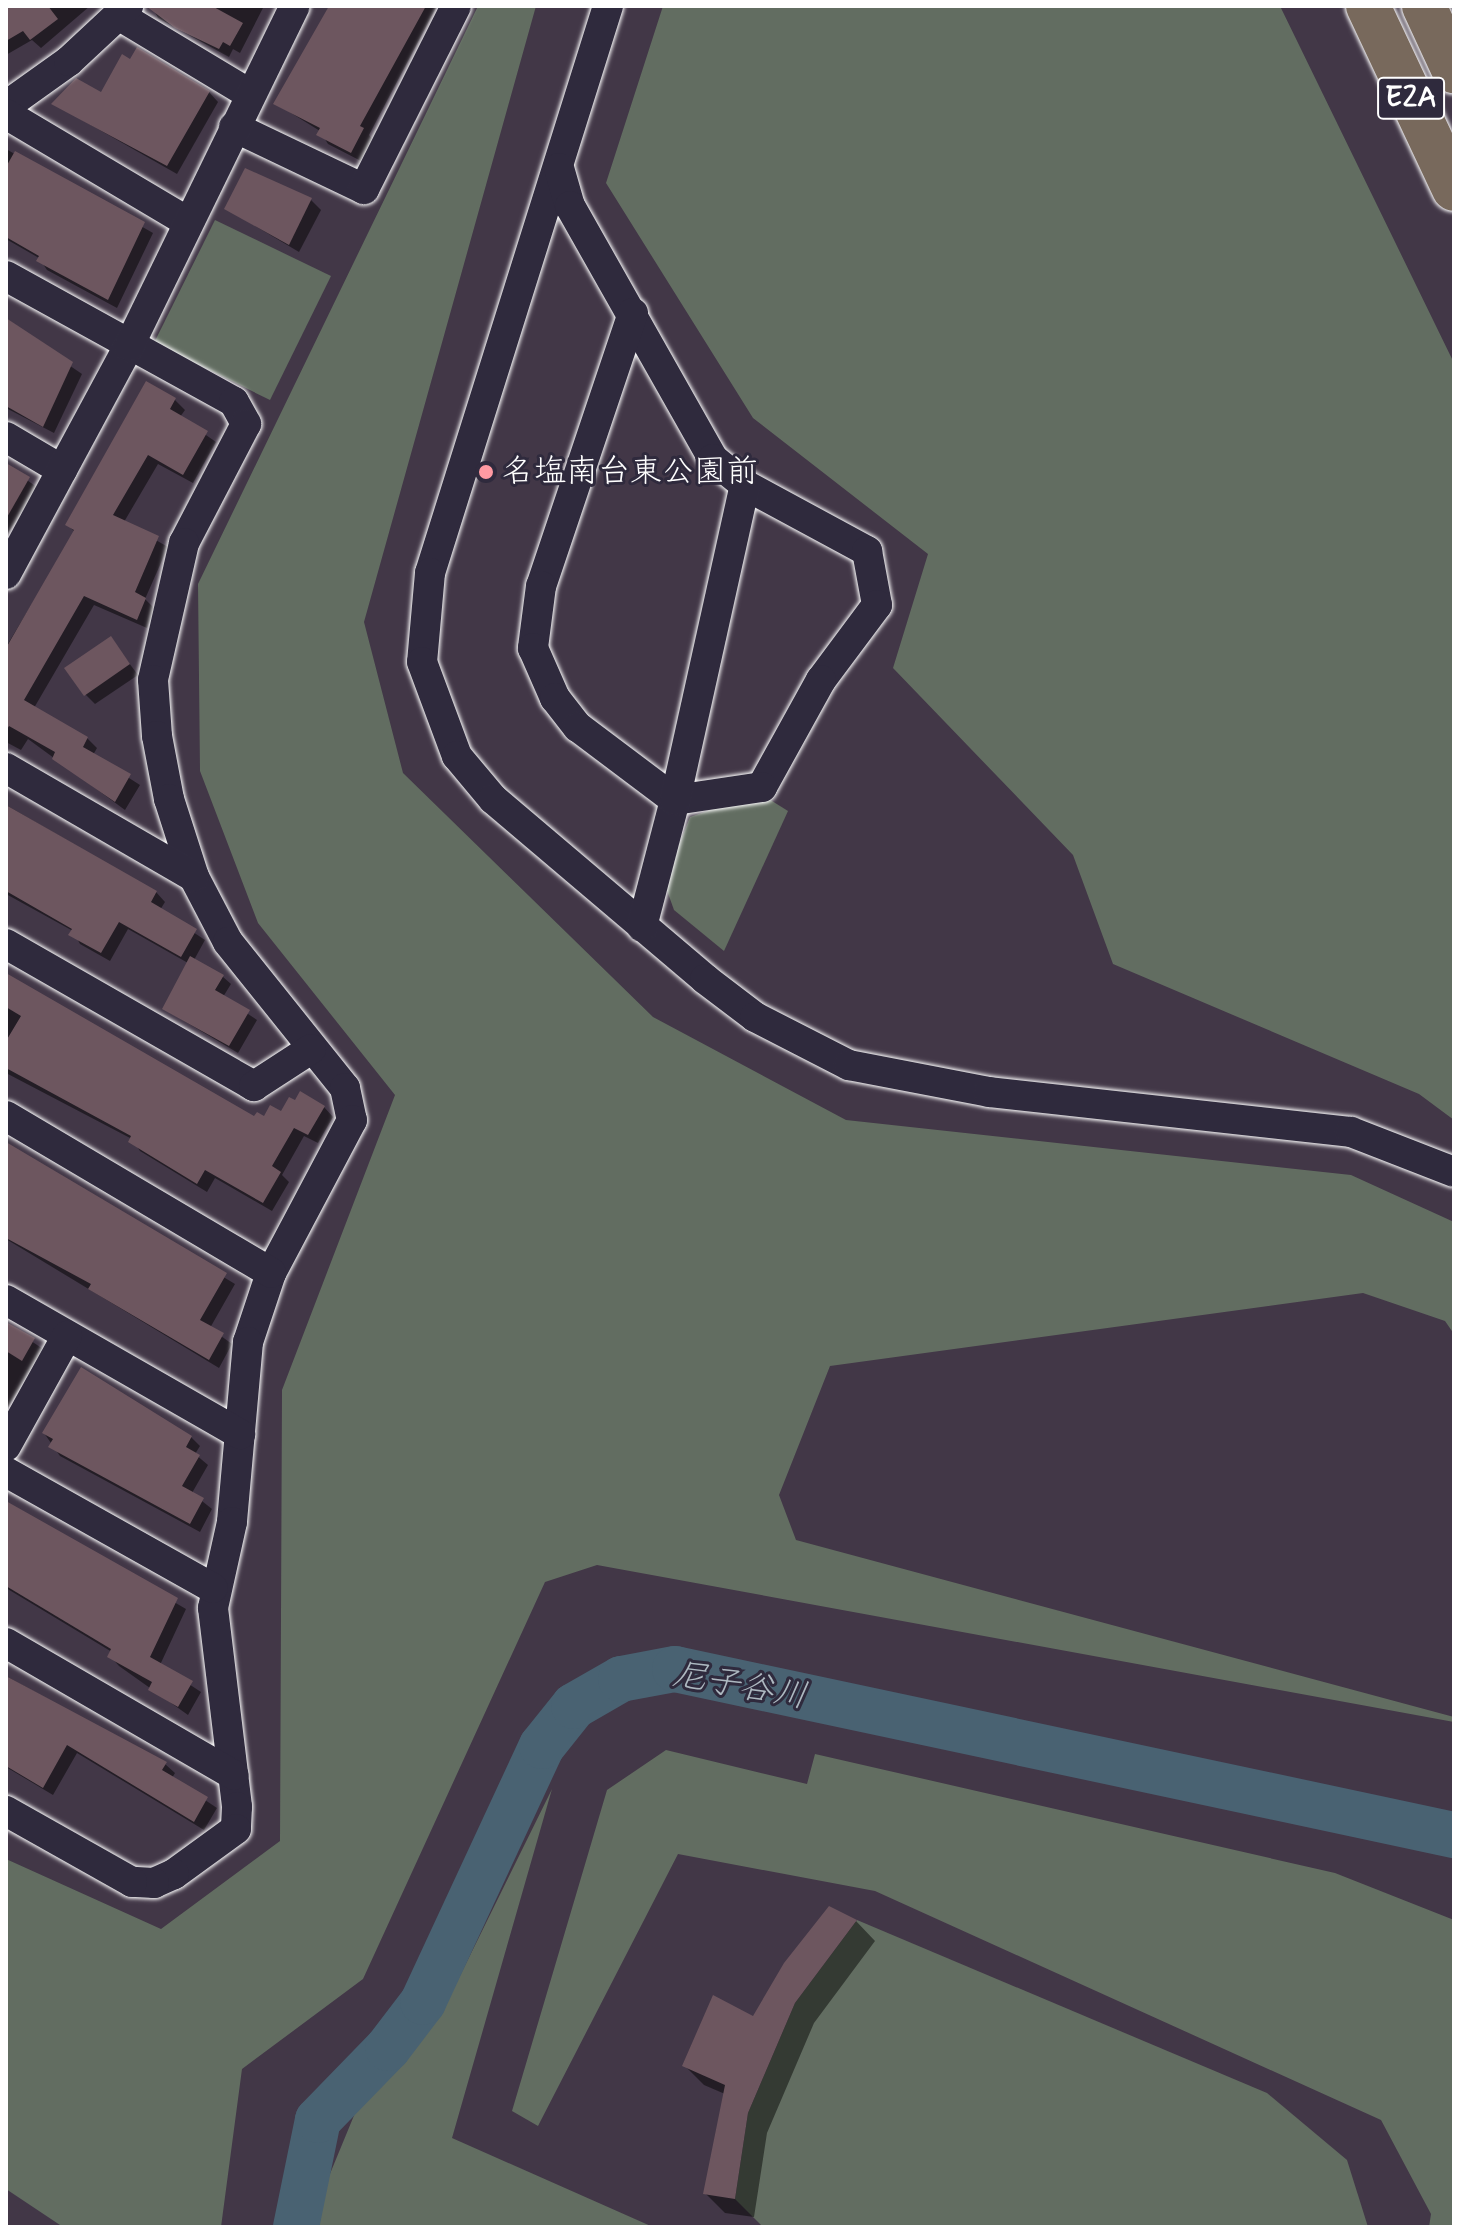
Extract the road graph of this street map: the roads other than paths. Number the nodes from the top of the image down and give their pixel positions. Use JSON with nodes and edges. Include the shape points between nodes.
{"nodes":[{"id":1,"x":295,"y":6,"type":"edge"},
{"id":2,"x":456,"y":6,"type":"edge"},
{"id":3,"x":608,"y":6,"type":"edge"},
{"id":4,"x":1368,"y":6,"type":"edge"},
{"id":5,"x":1424,"y":6,"type":"edge"},
{"id":6,"x":124,"y":11,"type":"edge"},
{"id":7,"x":1454,"y":71,"type":"edge"},
{"id":8,"x":250,"y":94,"type":"junction"},
{"id":9,"x":6,"y":106,"type":"edge"},
{"id":10,"x":6,"y":114,"type":"edge"},
{"id":11,"x":234,"y":127,"type":"junction"},
{"id":12,"x":559,"y":168,"type":"junction"},
{"id":13,"x":1454,"y":189,"type":"edge"},
{"id":14,"x":188,"y":222,"type":"junction"},
{"id":15,"x":6,"y":276,"type":"edge"},
{"id":16,"x":633,"y":313,"type":"junction"},
{"id":17,"x":129,"y":346,"type":"junction"},
{"id":18,"x":6,"y":437,"type":"edge"},
{"id":19,"x":62,"y":470,"type":"junction"},
{"id":20,"x":745,"y":485,"type":"junction"},
{"id":21,"x":6,"y":574,"type":"edge"},
{"id":22,"x":6,"y":768,"type":"edge"},
{"id":23,"x":675,"y":800,"type":"junction"},
{"id":24,"x":194,"y":877,"type":"junction"},
{"id":25,"x":642,"y":927,"type":"junction"},
{"id":26,"x":6,"y":944,"type":"edge"},
{"id":27,"x":311,"y":1049,"type":"junction"},
{"id":28,"x":6,"y":1116,"type":"edge"},
{"id":29,"x":1454,"y":1172,"type":"edge"},
{"id":30,"x":271,"y":1273,"type":"junction"},
{"id":31,"x":6,"y":1300,"type":"edge"},
{"id":32,"x":67,"y":1336,"type":"junction"},
{"id":33,"x":240,"y":1434,"type":"junction"},
{"id":34,"x":6,"y":1446,"type":"edge"},
{"id":35,"x":6,"y":1472,"type":"edge"},
{"id":36,"x":213,"y":1588,"type":"junction"},
{"id":37,"x":6,"y":1643,"type":"edge"},
{"id":38,"x":234,"y":1775,"type":"junction"},
{"id":39,"x":6,"y":1811,"type":"edge"}],
"edges":[{"from":1,"to":8,"type":"street"},
{"from":2,"to":11,"type":"street","via":[[364,189]]},
{"from":3,"to":12,"type":"street"},
{"from":4,"to":13,"type":"highway","number":"E2A"},
{"from":5,"to":7,"type":"highway","number":"E2A"},
{"from":6,"to":8,"type":"street"},
{"from":6,"to":9,"type":"street","via":[[69,61]]},
{"from":8,"to":11,"type":"street"},
{"from":10,"to":14,"type":"street"},
{"from":11,"to":14,"type":"street"},
{"from":12,"to":16,"type":"street","via":[[570,206]]},
{"from":12,"to":25,"type":"street","via":[[430,573],[422,662],[457,756],[493,799]]},
{"from":14,"to":17,"type":"street"},
{"from":15,"to":17,"type":"street"},
{"from":16,"to":20,"type":"street","via":[[713,459]]},
{"from":16,"to":23,"type":"street","via":[[541,586],[533,648],[555,698],[578,727]]},
{"from":17,"to":19,"type":"street"},
{"from":17,"to":24,"type":"street","via":[[234,402],[246,424],[184,543],[153,680],[169,799]]},
{"from":18,"to":19,"type":"street"},
{"from":19,"to":21,"type":"street"},
{"from":20,"to":23,"type":"street"},
{"from":20,"to":23,"type":"street","via":[[867,551],[877,605],[821,680],[762,787]]},
{"from":22,"to":24,"type":"street"},
{"from":23,"to":25,"type":"street"},
{"from":24,"to":27,"type":"street","via":[[228,942]]},
{"from":25,"to":29,"type":"street","via":[[755,1017],[849,1065],[989,1092],[1351,1132]]},
{"from":26,"to":27,"type":"street","via":[[254,1086]]},
{"from":27,"to":30,"type":"street","via":[[345,1088],[352,1120]]},
{"from":28,"to":30,"type":"street"},
{"from":30,"to":33,"type":"street","via":[[248,1342]]},
{"from":31,"to":32,"type":"street"},
{"from":32,"to":33,"type":"street"},
{"from":32,"to":34,"type":"street"},
{"from":33,"to":36,"type":"street","via":[[232,1522]]},
{"from":35,"to":36,"type":"street"},
{"from":36,"to":38,"type":"street"},
{"from":37,"to":38,"type":"street"},
{"from":38,"to":39,"type":"street","via":[[236,1829],[154,1883],[132,1882]]}]}
